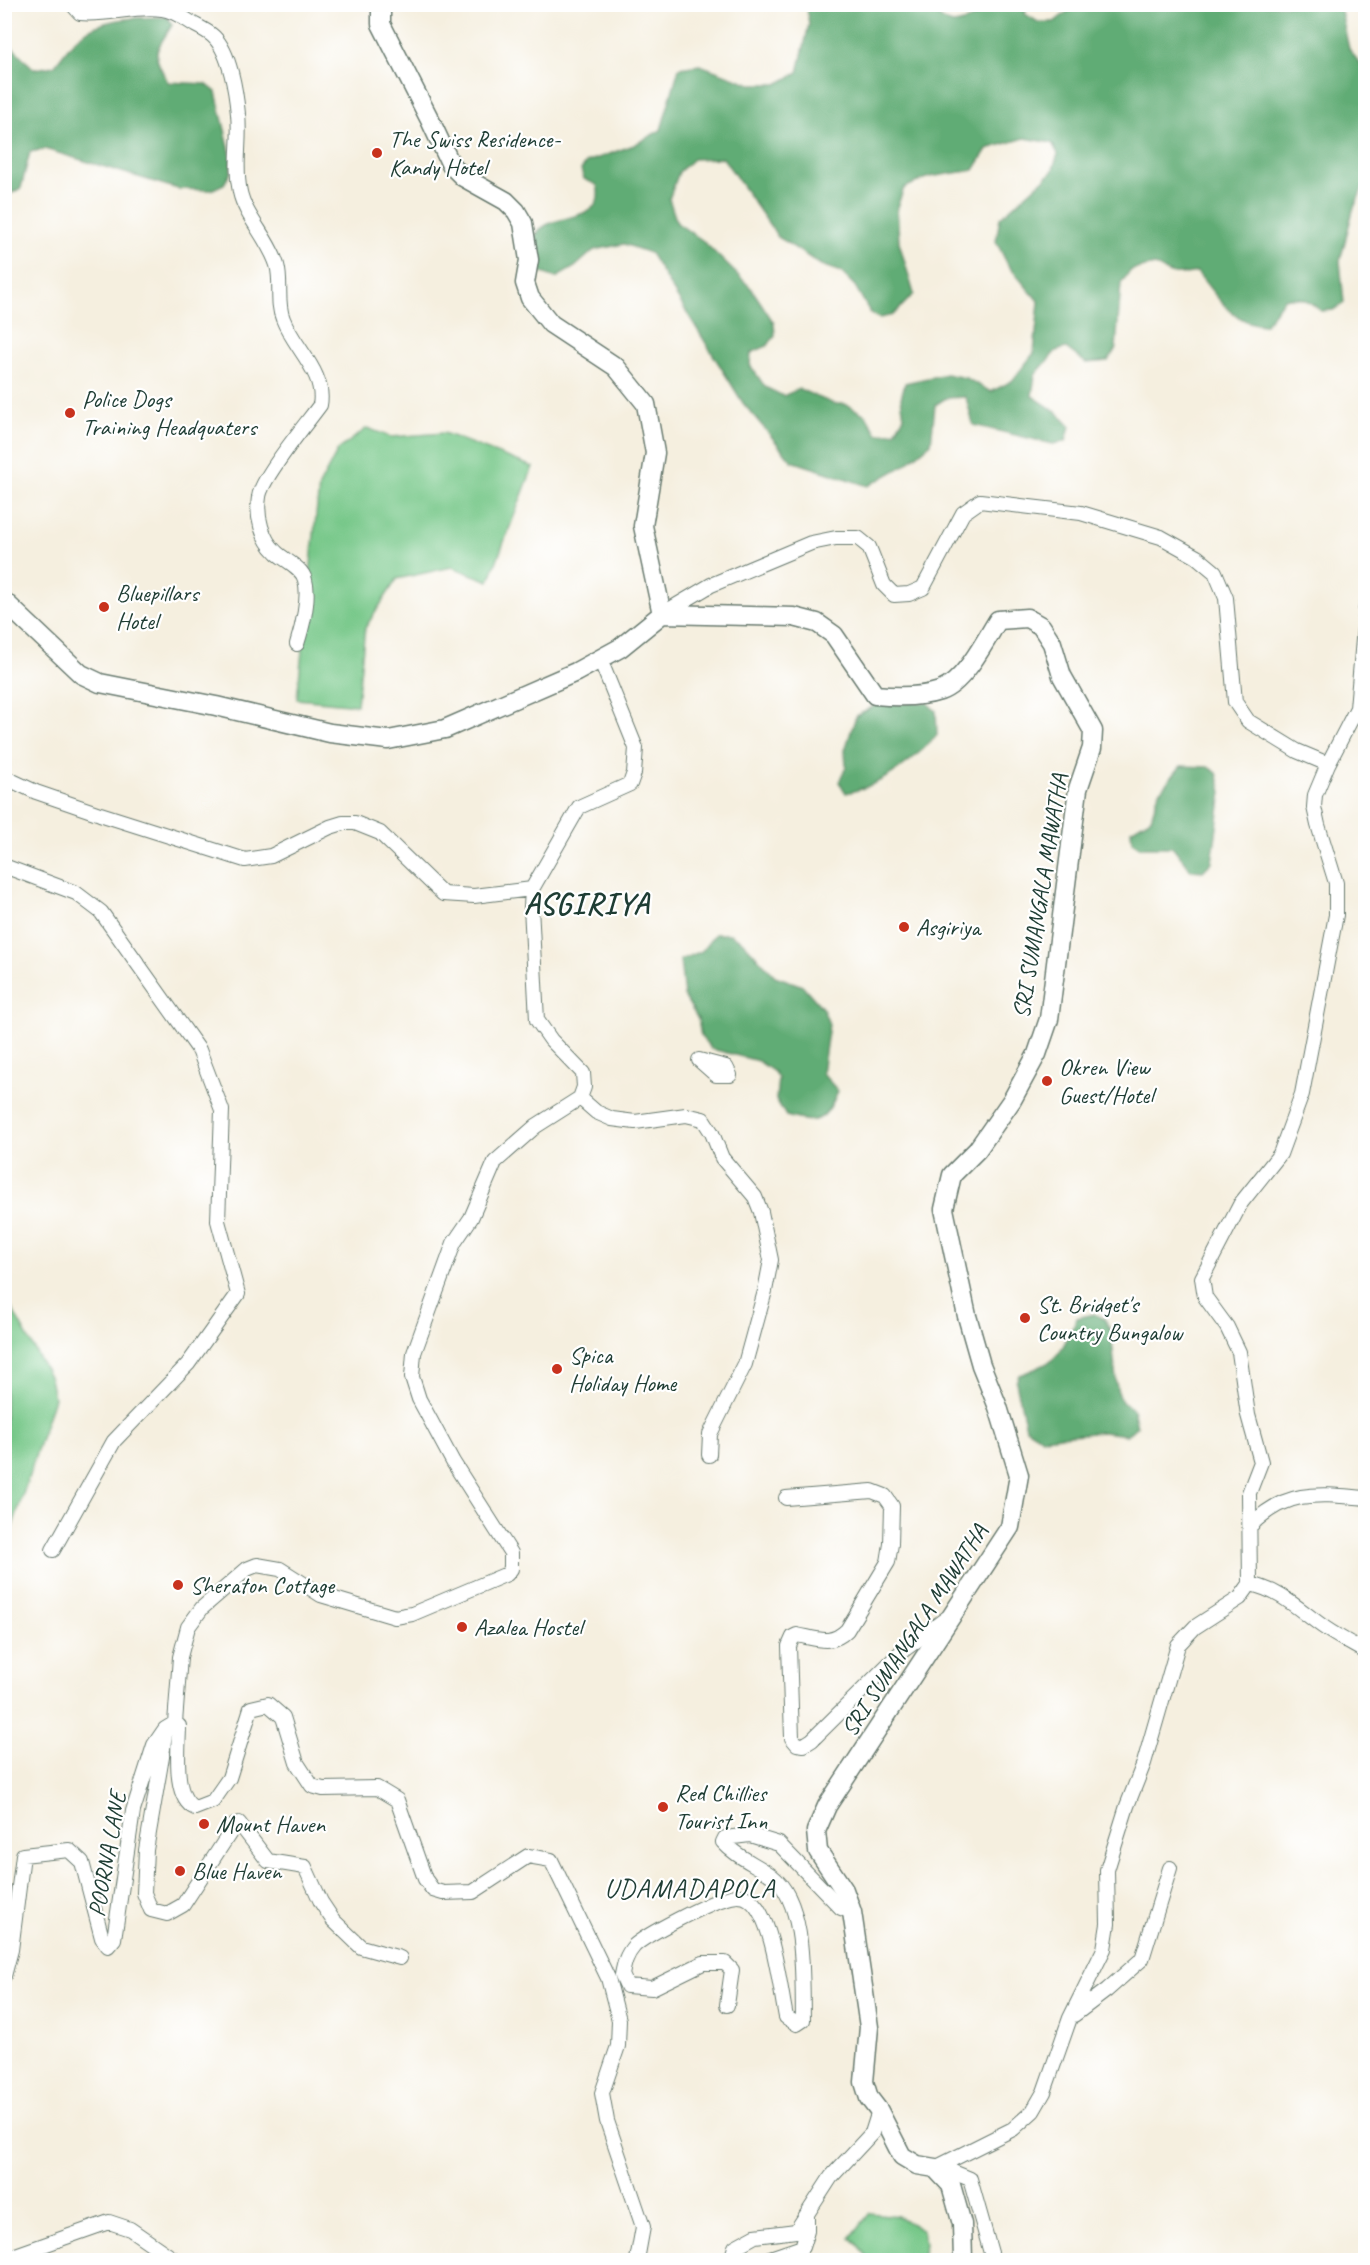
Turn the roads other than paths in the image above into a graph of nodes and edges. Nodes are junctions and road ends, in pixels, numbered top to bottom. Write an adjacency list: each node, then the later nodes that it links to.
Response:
1 (381, 4): 5 (street)
2 (76, 6): 6 (street)
3 (4, 601): 7 (street)
4 (1365, 605): 8 (street)
5 (662, 614): 7 (street); 8 (street); 19 (street, SRI SUMANGALA MAWATHA)
6 (297, 644)
7 (600, 658): 11 (street)
8 (1328, 764): 16 (street)
9 (4, 777): 11 (street)
10 (4, 866): 17 (street)
11 (532, 889): 12 (street)
12 (580, 1098): 13 (street); 21 (street)
13 (709, 1455)
14 (786, 1498): 19 (street)
15 (1365, 1498): 16 (street)
16 (1251, 1525): 18 (street)
17 (53, 1550)
18 (1250, 1584): 20 (street); 27 (street)
19 (954, 1613): 23 (street, SRI SUMANGALA MAWATHA)
20 (1365, 1652)
21 (170, 1726): 24 (street); 25 (street, POORNA LANE); 35 (street)
22 (1170, 1868): 27 (street)
23 (852, 1912): 26 (street); 28 (street, SRI SUMANGALA MAWATHA)
24 (400, 1958)
25 (4, 1976)
26 (727, 2005)
27 (1070, 2018): 29 (street)
28 (879, 2111): 29 (street, SRI SUMANGALA MAWATHA); 30 (street)
29 (935, 2168): 38 (street); 39 (street)
30 (807, 2216): 36 (street); 37 (street)
31 (27, 2250): 32 (street); 33 (street); 34 (street)
32 (4, 2259)
33 (39, 2260)
34 (175, 2260)
35 (637, 2260)
36 (731, 2260)
37 (764, 2260)
38 (963, 2260)
39 (993, 2260)

